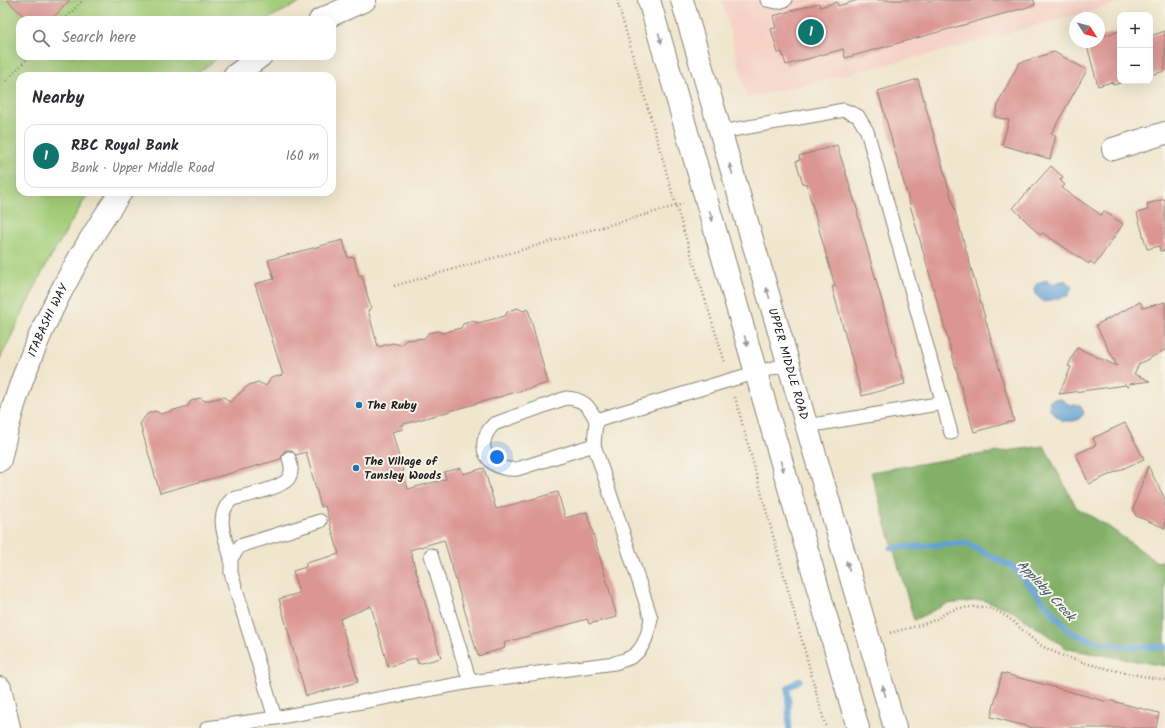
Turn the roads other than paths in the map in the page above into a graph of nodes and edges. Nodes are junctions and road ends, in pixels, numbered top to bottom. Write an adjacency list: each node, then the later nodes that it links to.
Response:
1 (365, 0): 6 (main road)
2 (649, 0): 14 (main road, one-way to 14)
3 (682, 0): 9 (main road, UPPER MIDDLE ROAD)
4 (767, 0): 5 (lane)
5 (785, 0)
6 (329, 16)
7 (256, 60): 8 (main road)
8 (239, 72)
9 (721, 132): 13 (main road, UPPER MIDDLE ROAD, one-way to 9); 15 (lane)
10 (1165, 133): 11 (main road)
11 (1113, 149)
12 (118, 196): 21 (main road, ITABASHI WAY)
13 (788, 364): 14 (lane); 17 (main road, UPPER MIDDLE ROAD)
14 (755, 374): 16 (lane); 30 (main road, one-way to 30)
15 (943, 403): 17 (lane); 18 (lane)
16 (596, 420): 19 (lane); 19 (lane)
17 (807, 426): 31 (main road, UPPER MIDDLE ROAD, one-way to 17)
18 (951, 433)
19 (594, 444): 25 (lane)
20 (289, 458): 24 (lane)
21 (0, 460)
22 (320, 521): 24 (lane)
23 (431, 555): 25 (lane)
24 (231, 558): 27 (lane)
25 (470, 682): 27 (lane)
26 (0, 688): 28 (main road)
27 (275, 718): 29 (lane)
28 (9, 728)
29 (207, 728)
30 (858, 728)
31 (895, 728)

